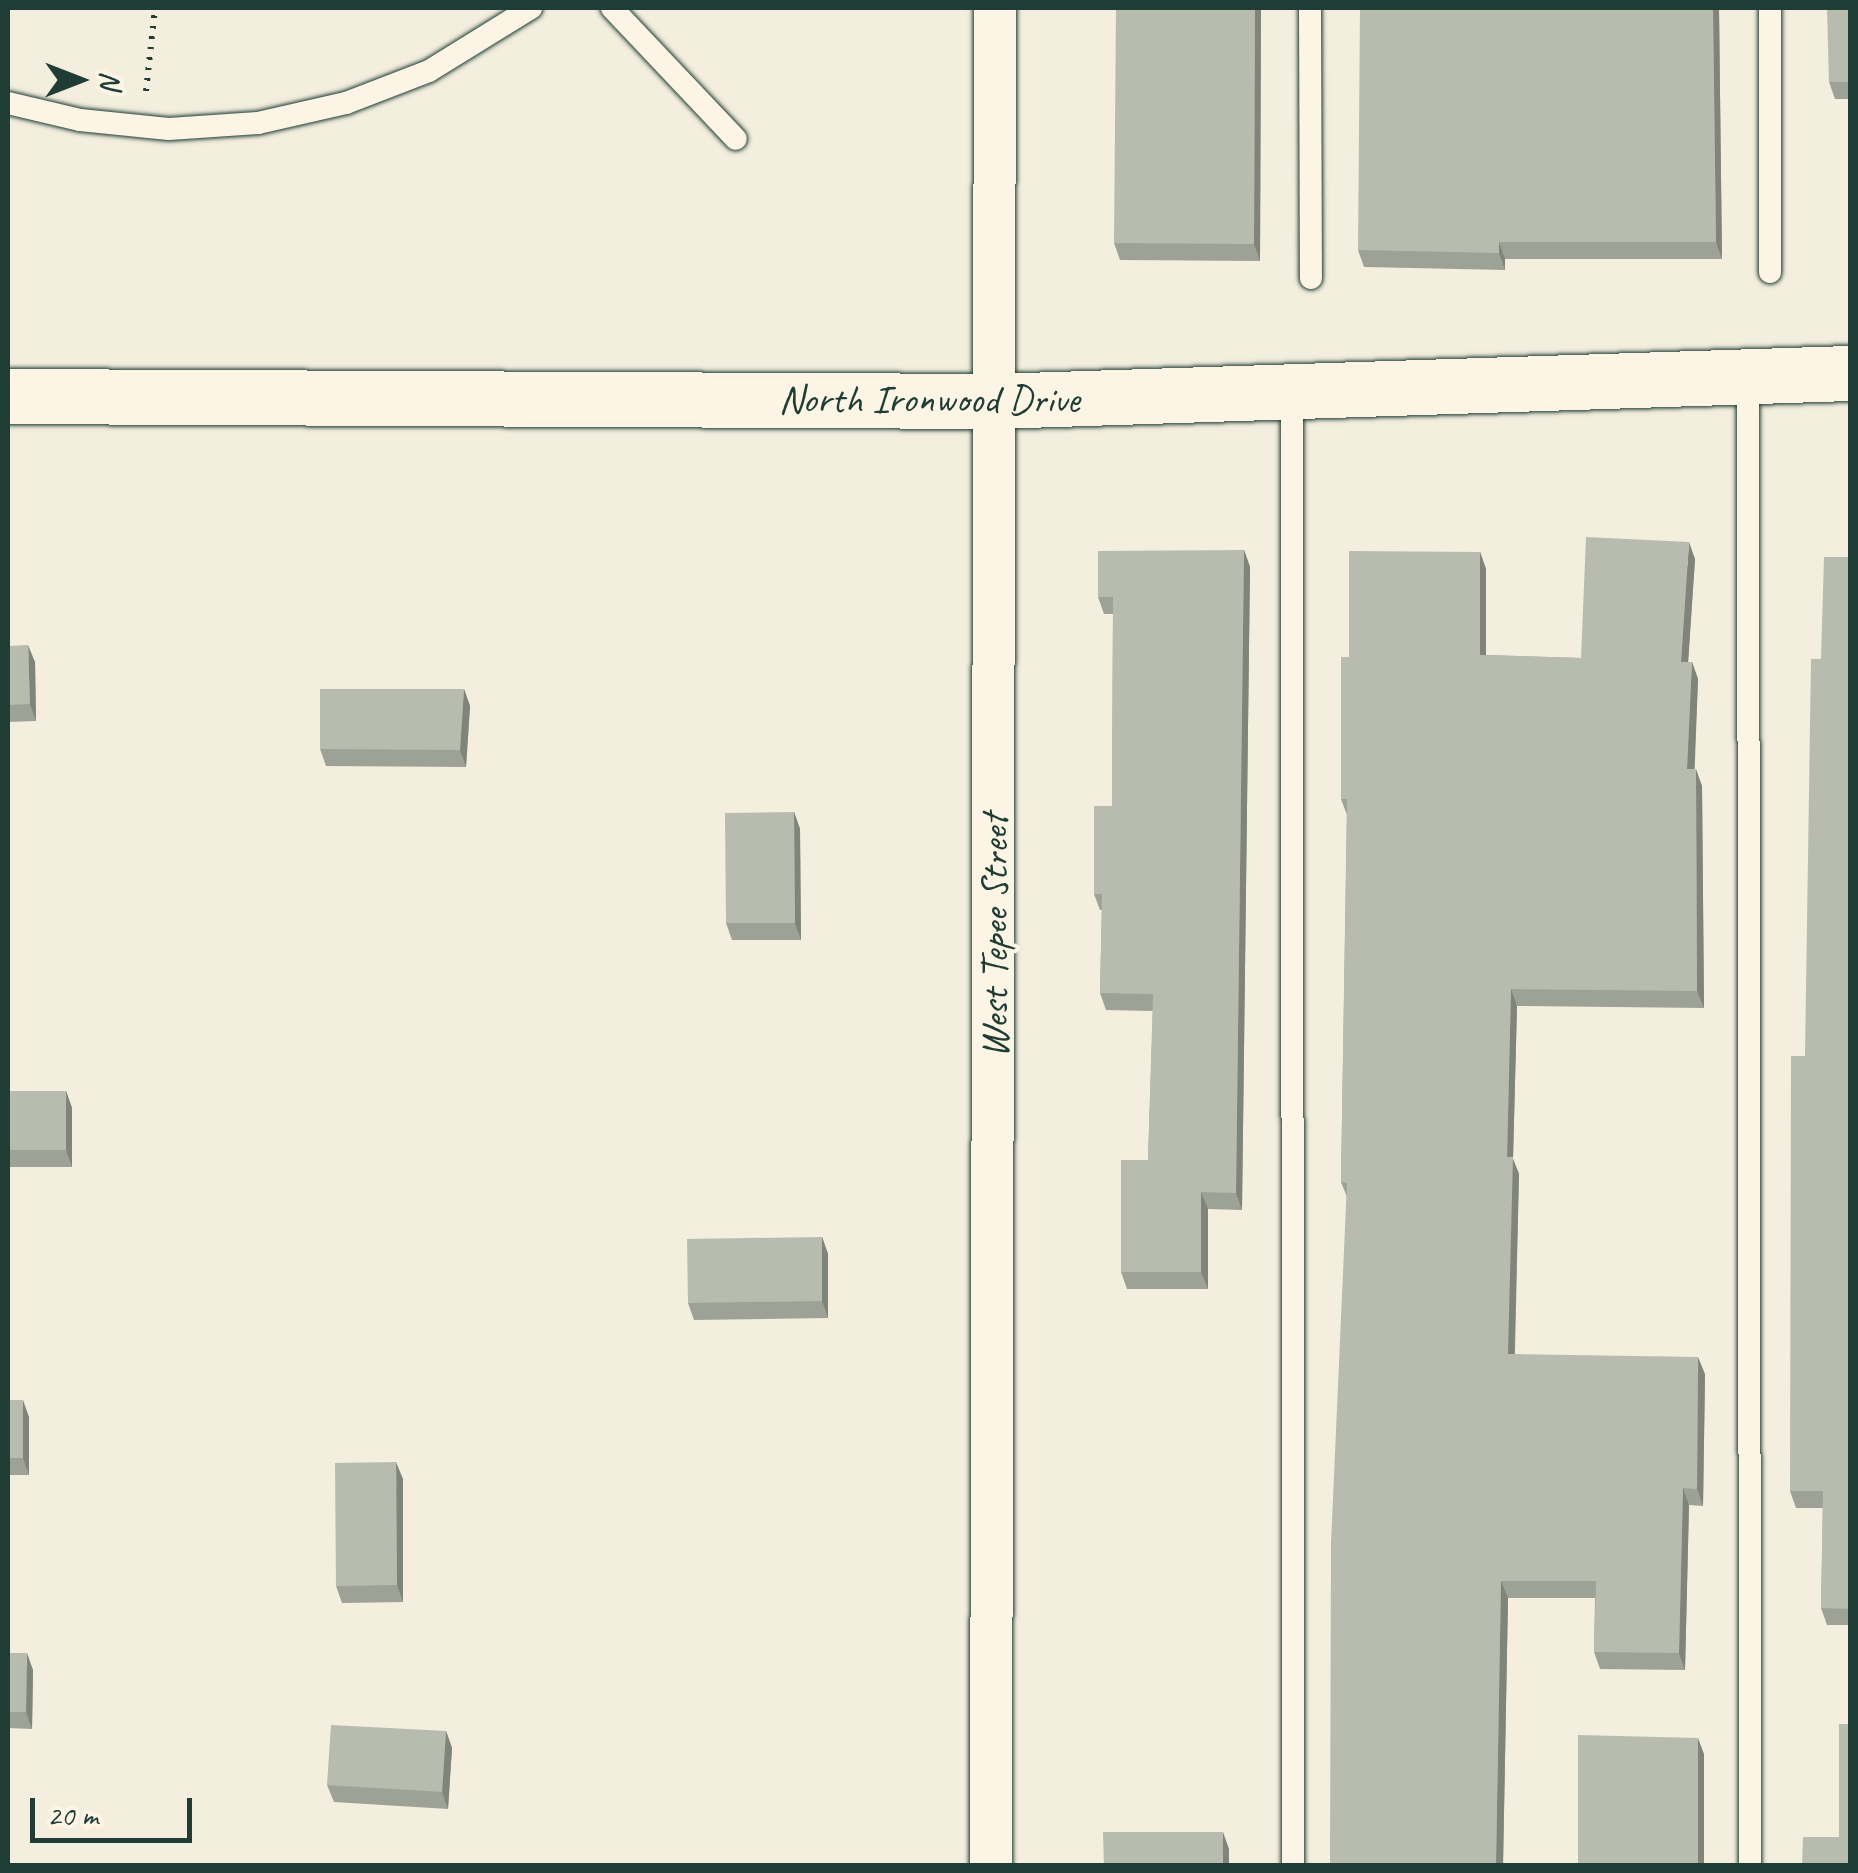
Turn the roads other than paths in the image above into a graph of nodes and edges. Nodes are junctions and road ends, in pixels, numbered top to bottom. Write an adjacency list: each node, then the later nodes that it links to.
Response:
1 (531, 8): 6 (lane)
2 (612, 8): 7 (lane)
3 (995, 8): 14 (street, West Tepee Street)
4 (1310, 8): 9 (lane)
5 (1770, 8): 8 (lane)
6 (8, 103)
7 (736, 139)
8 (1770, 272)
9 (1310, 278)
10 (1850, 373): 11 (street, North Ironwood Drive)
11 (1748, 376): 12 (street, North Ironwood Drive); 17 (lane)
12 (1292, 395): 14 (street, North Ironwood Drive); 16 (lane)
13 (8, 396): 14 (street, North Ironwood Drive)
14 (995, 401): 15 (street, West Tepee Street)
15 (991, 1866)
16 (1293, 1866)
17 (1750, 1866)

